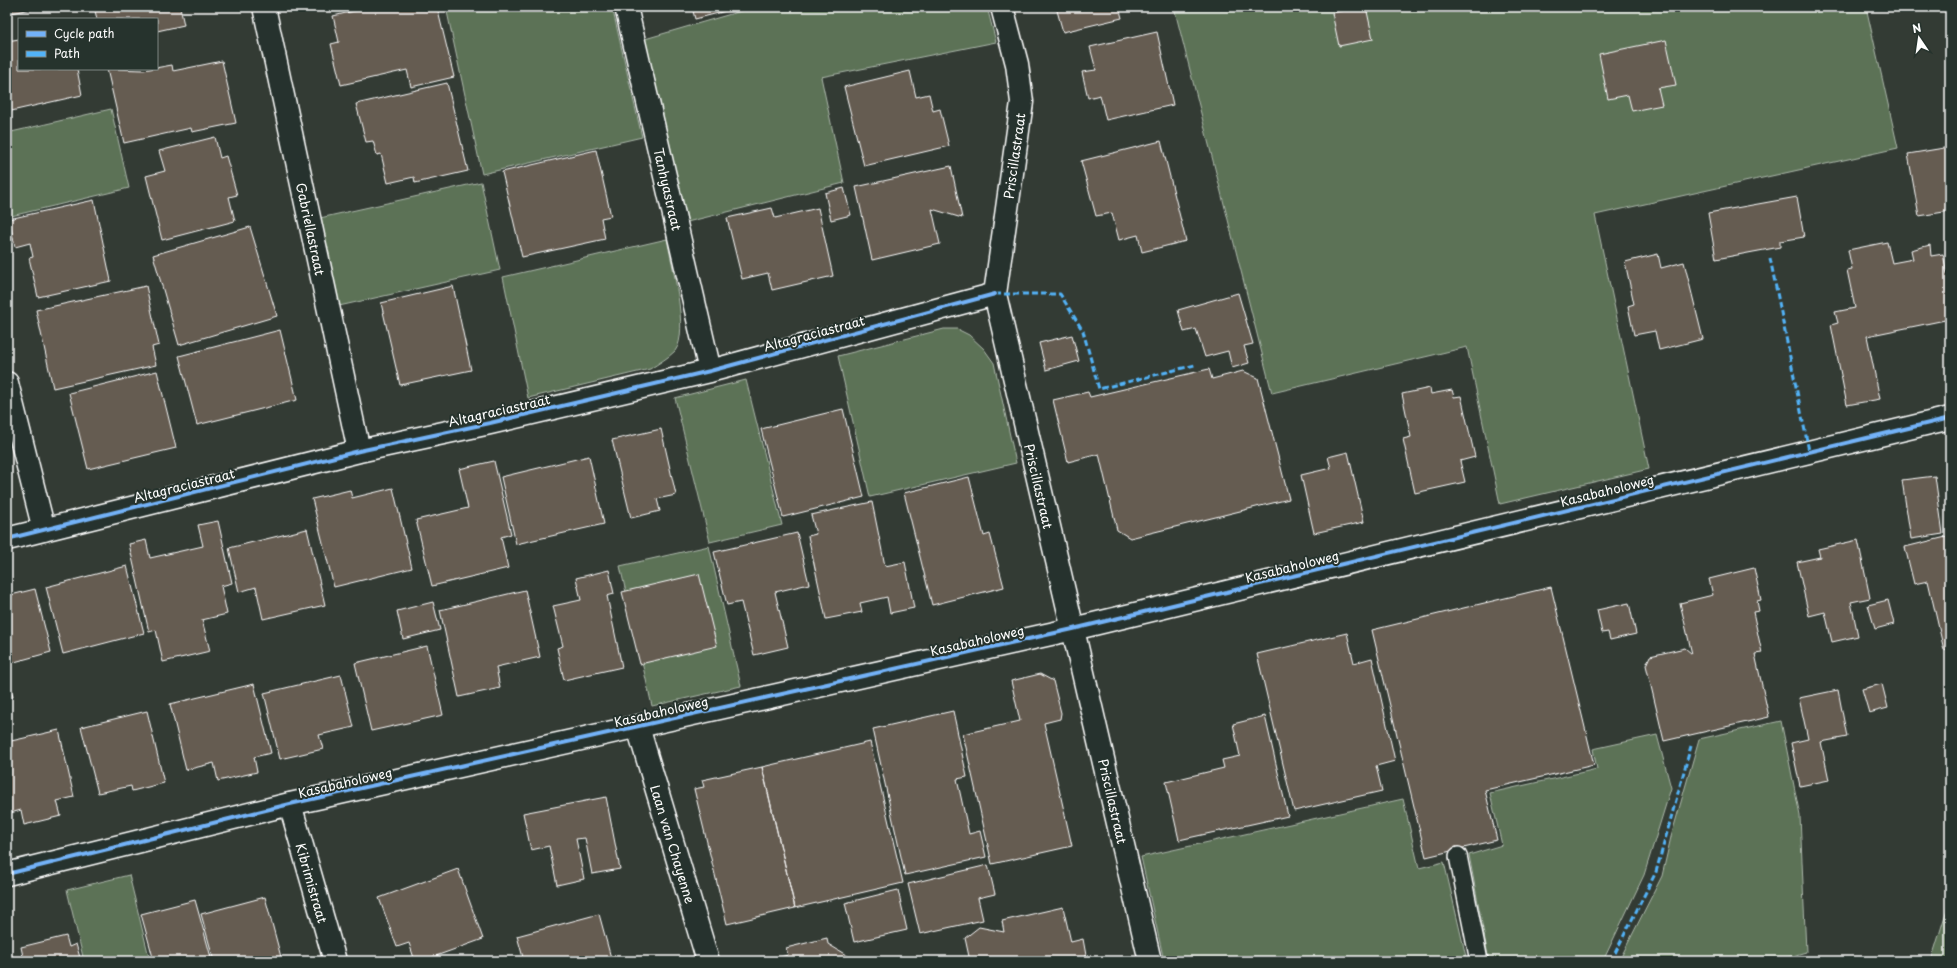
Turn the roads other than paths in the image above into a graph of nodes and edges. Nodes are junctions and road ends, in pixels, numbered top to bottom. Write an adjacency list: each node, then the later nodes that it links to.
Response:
1 (264, 7): 8 (street, Gabriellastraat)
2 (626, 7): 5 (street, Tanhyastraat)
3 (1002, 7): 4 (street, Priscillastraat)
4 (994, 294): 5 (street, Altagraciastraat); 11 (street, Priscillastraat)
5 (710, 371): 8 (street, Altagraciastraat)
6 (7, 383): 9 (street)
7 (1950, 418): 11 (street, Kasabaholoweg)
8 (359, 451): 9 (street, Altagraciastraat)
9 (44, 530): 10 (street, Altagraciastraat)
10 (7, 539)
11 (1073, 629): 12 (street, Kasabaholoweg); 18 (street, Priscillastraat)
12 (638, 727): 13 (street, Kasabaholoweg); 17 (street, Laan van Chayenne)
13 (290, 804): 15 (street, Kasabaholoweg); 16 (street, Kibrimistraat)
14 (1458, 856): 19 (lane)
15 (7, 874)
16 (335, 961)
17 (708, 961)
18 (1150, 961)
19 (1479, 961)

